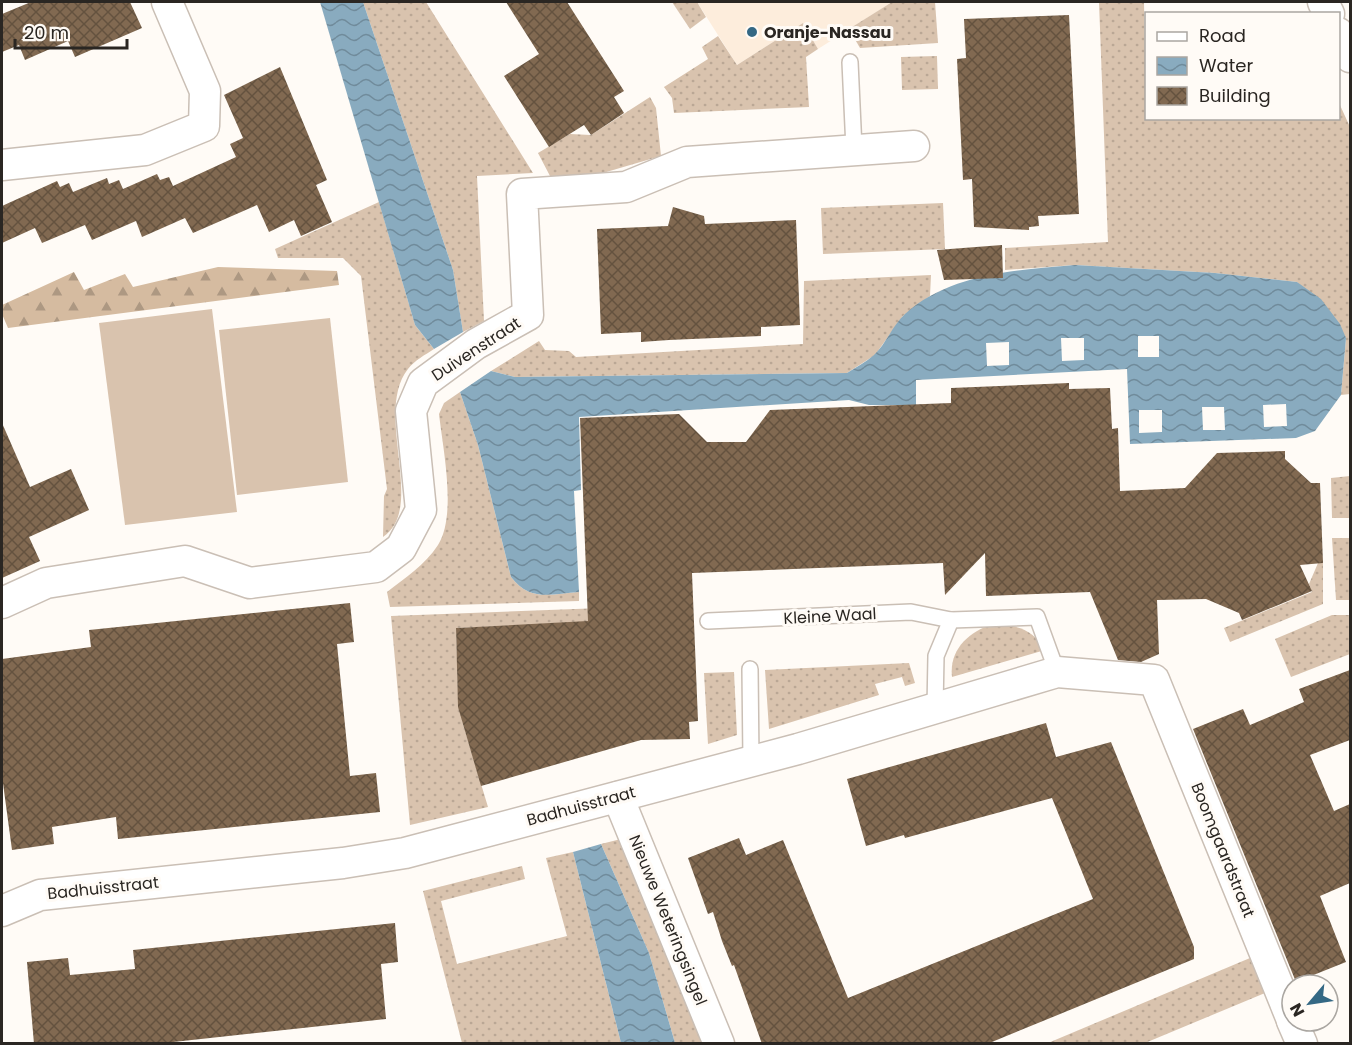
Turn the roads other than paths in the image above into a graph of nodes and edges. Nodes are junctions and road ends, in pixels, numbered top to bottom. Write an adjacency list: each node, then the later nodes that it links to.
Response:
1 (167, 2): 7 (street)
2 (1340, 37): 3 (street)
3 (1350, 57)
4 (850, 62): 6 (lane)
5 (914, 146): 6 (street, Duivenstraat)
6 (854, 149): 8 (street, Duivenstraat)
7 (2, 165)
8 (2, 603)
9 (951, 620): 10 (lane, Kleine Waal); 12 (lane, Kleine Waal); 14 (lane)
10 (708, 621)
11 (750, 669): 15 (lane)
12 (1057, 672): 13 (street, Badhuisstraat); 14 (street, Badhuisstraat)
13 (1154, 680): 18 (street, Boomgaardstraat)
14 (935, 708): 15 (street, Badhuisstraat)
15 (751, 761): 16 (street, Badhuisstraat)
16 (618, 797): 17 (street, Badhuisstraat); 19 (street, Nieuwe Weteringsingel)
17 (2, 911)
18 (1280, 991)
19 (719, 1044)

